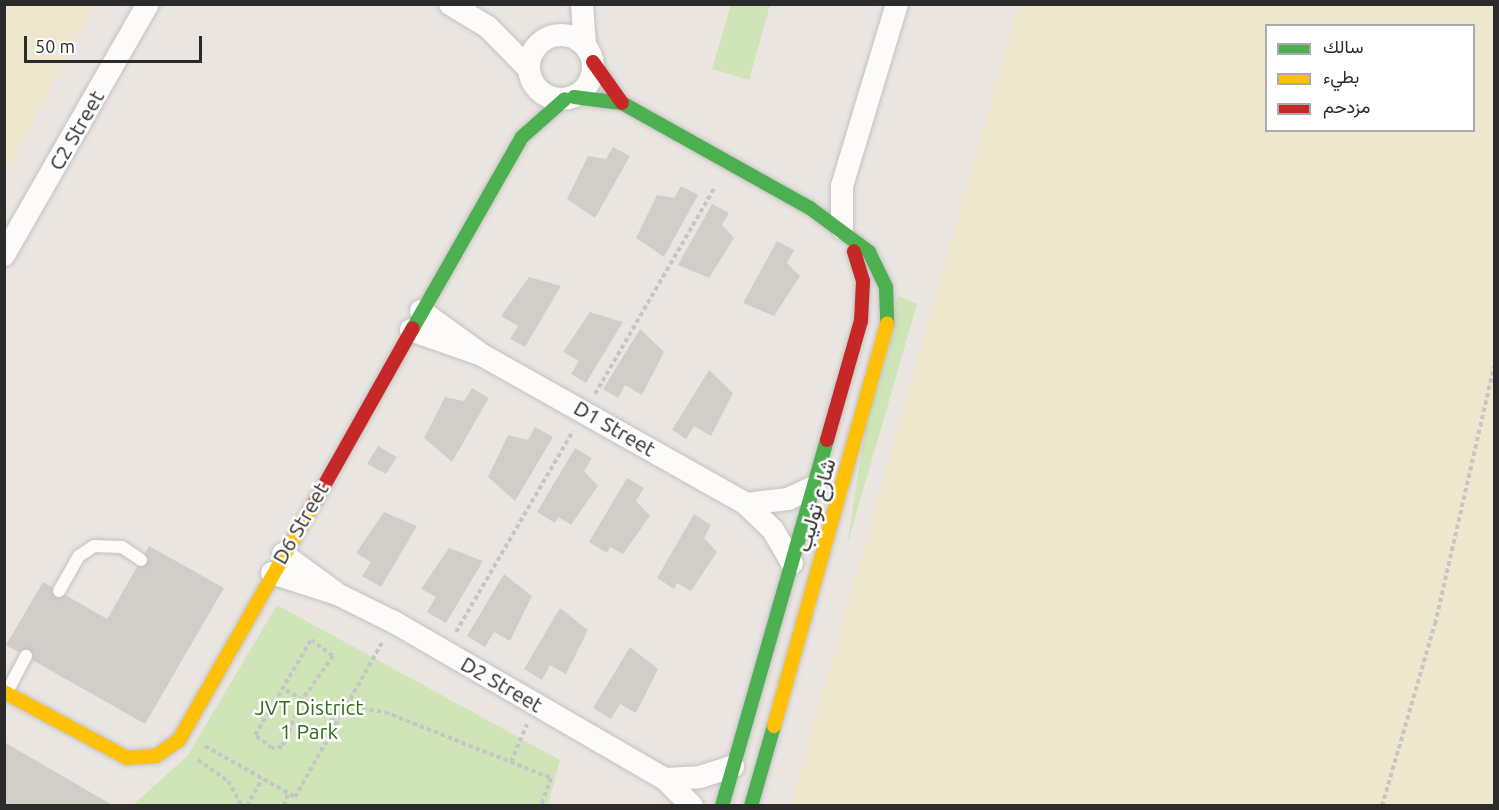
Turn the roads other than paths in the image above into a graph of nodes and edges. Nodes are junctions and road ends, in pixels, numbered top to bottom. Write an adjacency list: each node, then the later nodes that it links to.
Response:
1 (148, 4): 16 (street, C2 Street)
2 (450, 4): 6 (street)
3 (574, 4): 7 (street)
4 (582, 4): 8 (street)
5 (897, 4): 13 (street)
6 (488, 27): 7 (street); 9 (street)
7 (551, 36): 8 (street); 9 (street)
8 (589, 54): 10 (street); 11 (street, شارع توليب)
9 (529, 73): 10 (street); 12 (street, D6 Street)
10 (570, 98): 11 (street, شارع توليب); 12 (street, D6 Street)
11 (622, 103): 14 (street, شارع توليب)
12 (522, 137): 17 (street, D6 Street)
13 (842, 186): 14 (street); 15 (street)
14 (810, 208): 15 (street, شارع توليب)
15 (842, 228): 18 (street, شارع توليب); 30 (street, شارع توليب)
16 (4, 255)
17 (416, 321): 19 (street, D1 Street); 21 (street, D6 Street)
18 (814, 487): 19 (street); 22 (street, شارع توليب)
19 (746, 504): 22 (street, D1 Street)
20 (141, 560): 23 (lane)
21 (278, 563): 25 (street, D6 Street); 27 (street, D2 Street)
22 (792, 563): 26 (street, شارع توليب)
23 (59, 591)
24 (26, 656): 25 (lane)
25 (5, 693)
26 (733, 766): 27 (street); 29 (street, شارع توليب)
27 (665, 779): 28 (street, D2 Street)
28 (692, 806)
29 (722, 806)
30 (751, 806)

